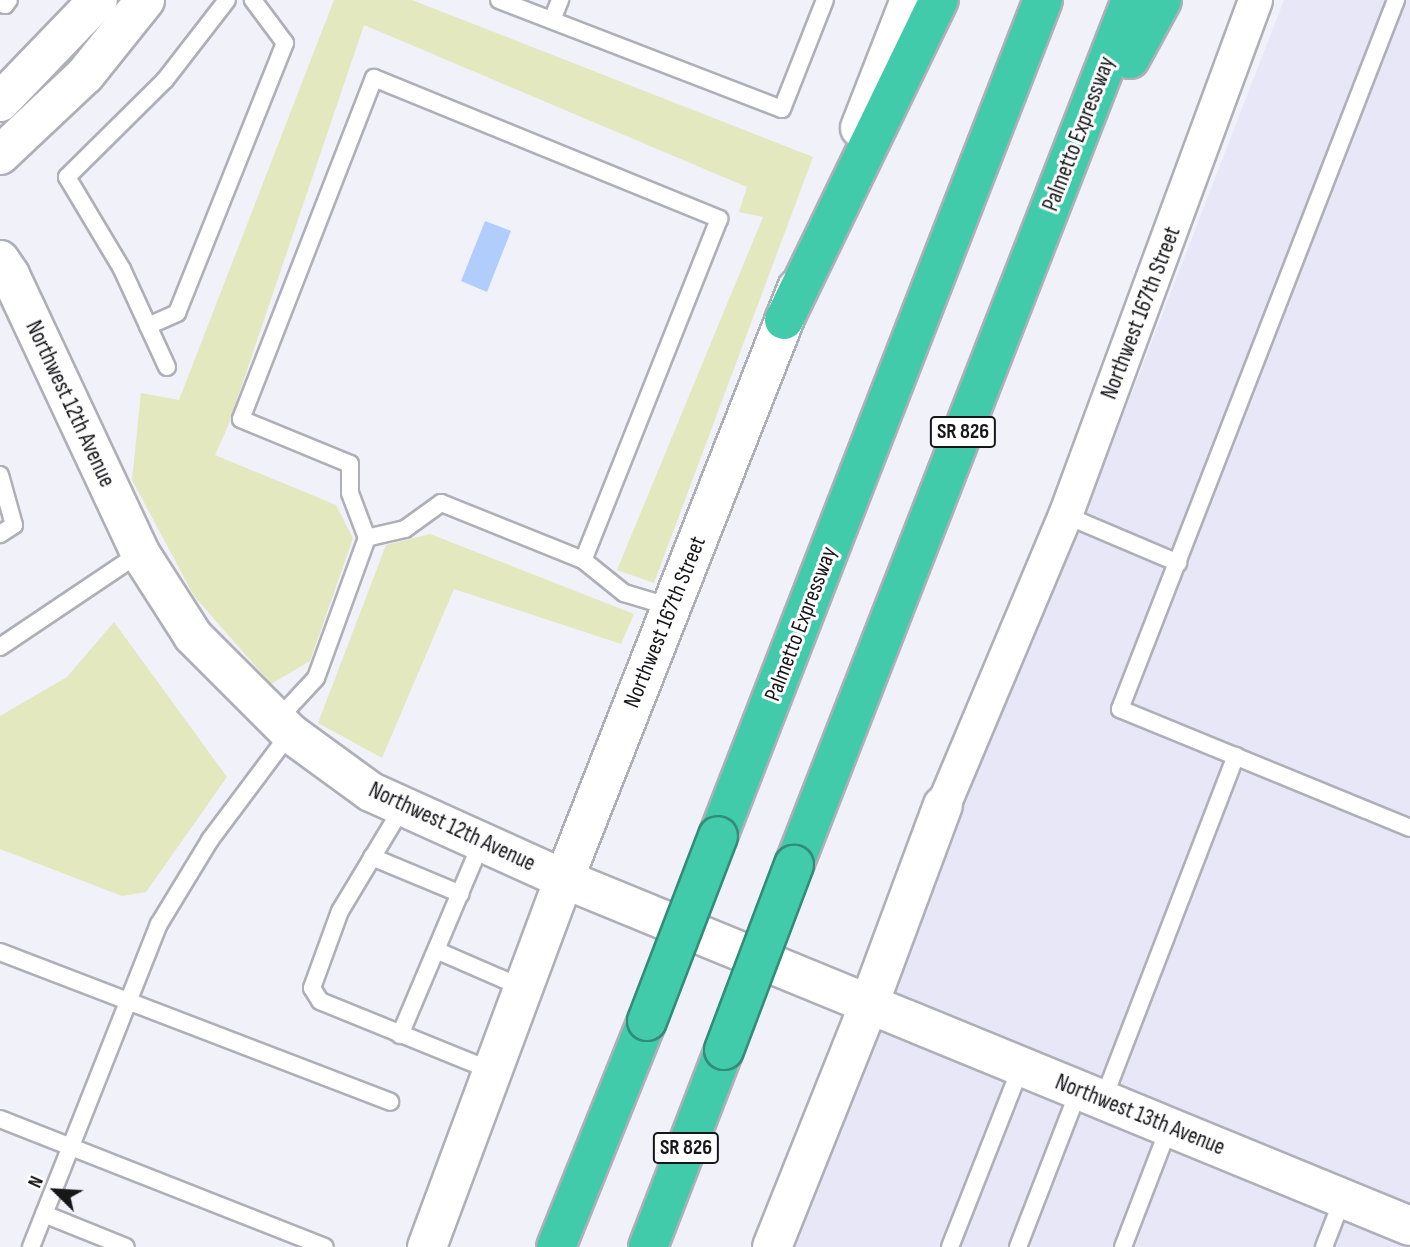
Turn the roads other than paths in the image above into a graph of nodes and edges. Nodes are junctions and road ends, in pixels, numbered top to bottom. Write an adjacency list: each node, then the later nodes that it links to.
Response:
1 (9, 0): 16 (lane)
2 (98, 0): 18 (street)
3 (145, 0): 19 (street)
4 (227, 0): 23 (lane)
5 (253, 0): 23 (lane)
6 (499, 0): 17 (lane)
7 (560, 0): 17 (lane)
8 (825, 0): 17 (lane)
9 (910, 0): 22 (street, Northwest 167th Street)
10 (940, 0): 22 (highway)
11 (1043, 0): 63 (highway, Palmetto Expressway, bridge)
12 (1131, 0): 20 (highway, Palmetto Expressway / SR 826)
13 (1162, 0): 20 (highway)
14 (1255, 0): 26 (street, Northwest 167th Street)
15 (1396, 0): 31 (lane)
16 (0, 2)
17 (552, 20)
18 (0, 102)
19 (0, 155)
20 (1053, 199): 64 (highway, Palmetto Expressway / SR 826, bridge)
21 (0, 260): 29 (street, Northwest 12th Avenue)
22 (784, 320): 32 (street, Northwest 167th Street)
23 (148, 326): 24 (lane)
24 (167, 368)
25 (0, 475): 27 (lane)
26 (1065, 515): 31 (lane); 36 (street, Northwest 167th Street)
27 (0, 534)
28 (367, 538): 30 (lane); 30 (lane); 34 (lane)
29 (140, 553): 33 (lane); 34 (street, Northwest 12th Avenue)
30 (583, 560): 32 (lane)
31 (1178, 563): 35 (lane)
32 (670, 607): 41 (street, Northwest 167th Street)
33 (0, 648)
34 (284, 726): 37 (street, Northwest 12th Avenue); 46 (lane)
35 (1236, 756): 38 (lane); 51 (lane)
36 (943, 805): 47 (street, Northwest 167th Street)
37 (402, 808): 39 (street, Northwest 12th Avenue); 40 (lane)
38 (1410, 828)
39 (481, 843): 41 (street, Northwest 12th Avenue); 42 (lane)
40 (372, 857): 42 (lane); 48 (lane)
41 (564, 879): 45 (street, Northwest 167th Street); 47 (street, Northwest 12th Avenue)
42 (461, 894): 43 (lane)
43 (438, 951): 45 (lane); 48 (lane)
44 (0, 952): 46 (lane)
45 (523, 988): 50 (street, Northwest 167th Street)
46 (128, 1002): 52 (lane); 55 (lane)
47 (869, 1004): 49 (street, Northwest 13th Avenue); 65 (street, Northwest 167th Street)
48 (400, 1035): 50 (lane)
49 (1021, 1067): 51 (street, Northwest 13th Avenue); 66 (lane)
50 (492, 1072): 62 (street, Northwest 167th Street)
51 (1091, 1095): 54 (street, Northwest 13th Avenue); 67 (lane)
52 (390, 1102)
53 (0, 1119): 55 (lane)
54 (1169, 1127): 56 (street, Northwest 13th Avenue); 68 (lane)
55 (71, 1147): 57 (lane); 61 (lane)
56 (1343, 1198): 58 (street, Northwest 13th Avenue); 69 (lane)
57 (44, 1214): 59 (lane); 60 (lane)
58 (1410, 1226)
59 (31, 1247)
60 (125, 1247)
61 (325, 1247)
62 (426, 1247)
63 (556, 1247)
64 (648, 1247)
65 (772, 1247)
66 (950, 1247)
67 (1018, 1247)
68 (1123, 1247)
69 (1324, 1247)

